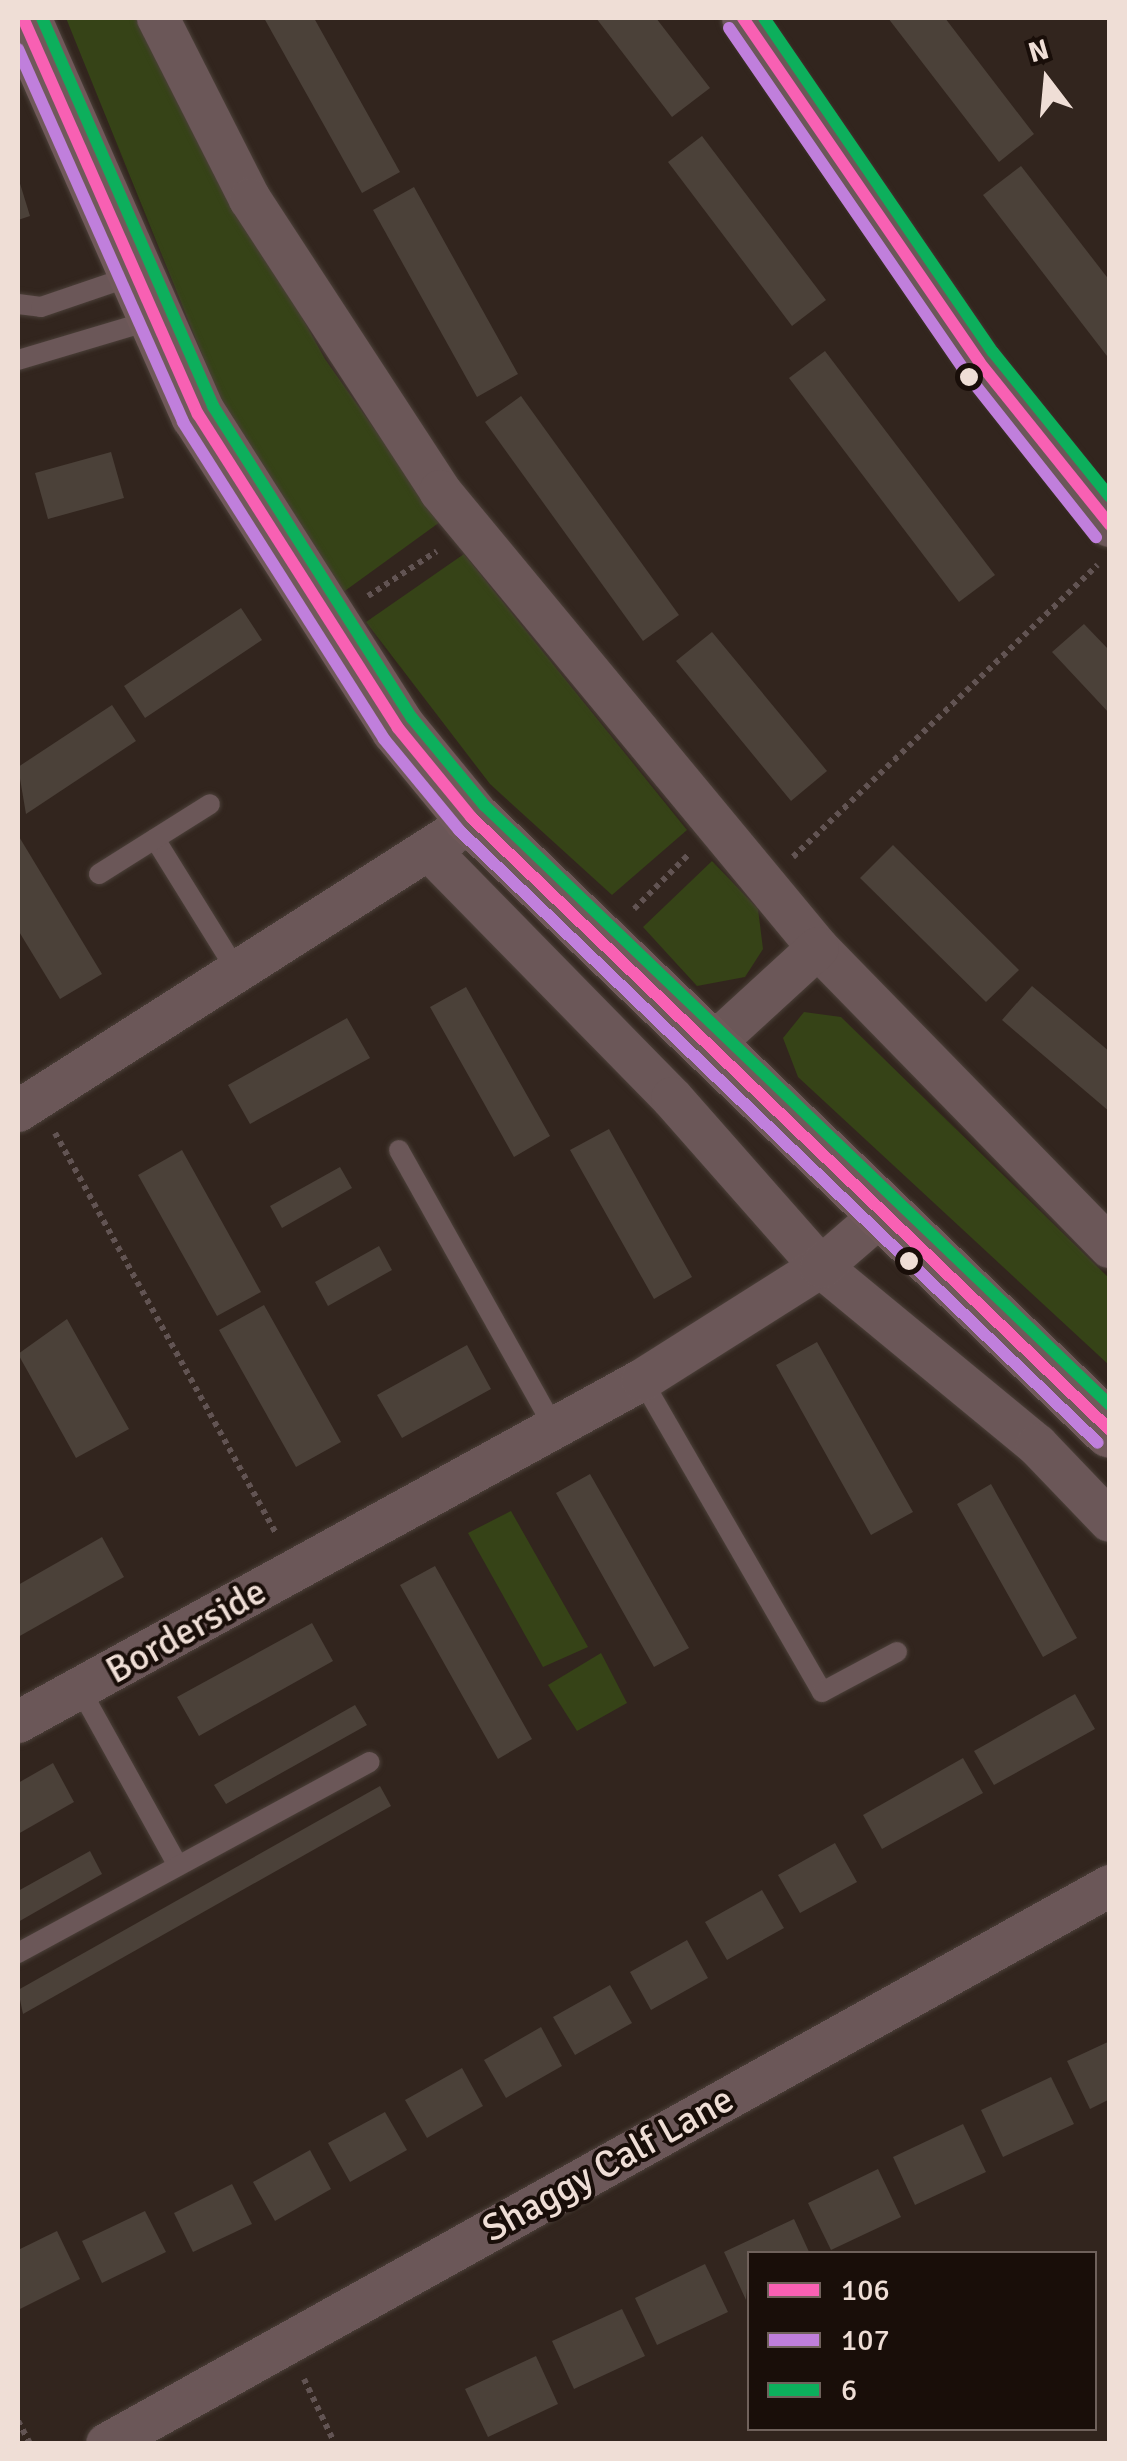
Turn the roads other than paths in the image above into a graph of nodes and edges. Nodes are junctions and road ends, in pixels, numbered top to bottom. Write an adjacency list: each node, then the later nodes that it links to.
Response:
1 (22, 18): 4 (street)
2 (158, 18): 12 (street)
3 (743, 18): 7 (street)
4 (142, 298): 5 (lane); 6 (lane); 9 (street)
5 (18, 304)
6 (18, 360)
7 (1110, 526)
8 (210, 804): 10 (lane)
9 (452, 835): 13 (street); 14 (street); 19 (street)
10 (155, 839): 11 (lane); 13 (lane)
11 (99, 874)
12 (818, 948): 14 (street); 18 (street)
13 (240, 975): 15 (street)
14 (712, 1046): 17 (street)
15 (27, 1106)
16 (399, 1150): 21 (lane)
17 (881, 1214): 19 (street, Borderside); 22 (street)
18 (1110, 1247)
19 (820, 1267): 20 (street, Borderside); 23 (street)
20 (642, 1380): 21 (street, Borderside); 24 (lane)
21 (554, 1427): 25 (street, Borderside)
22 (1110, 1430)
23 (1110, 1522)
24 (897, 1652)
25 (80, 1689): 26 (street, Borderside); 28 (lane)
26 (18, 1722)
27 (370, 1762): 28 (lane)
28 (178, 1866): 30 (lane)
29 (1110, 1886): 31 (street, Shaggy Calf Lane)
30 (18, 1953)
31 (107, 2444)

